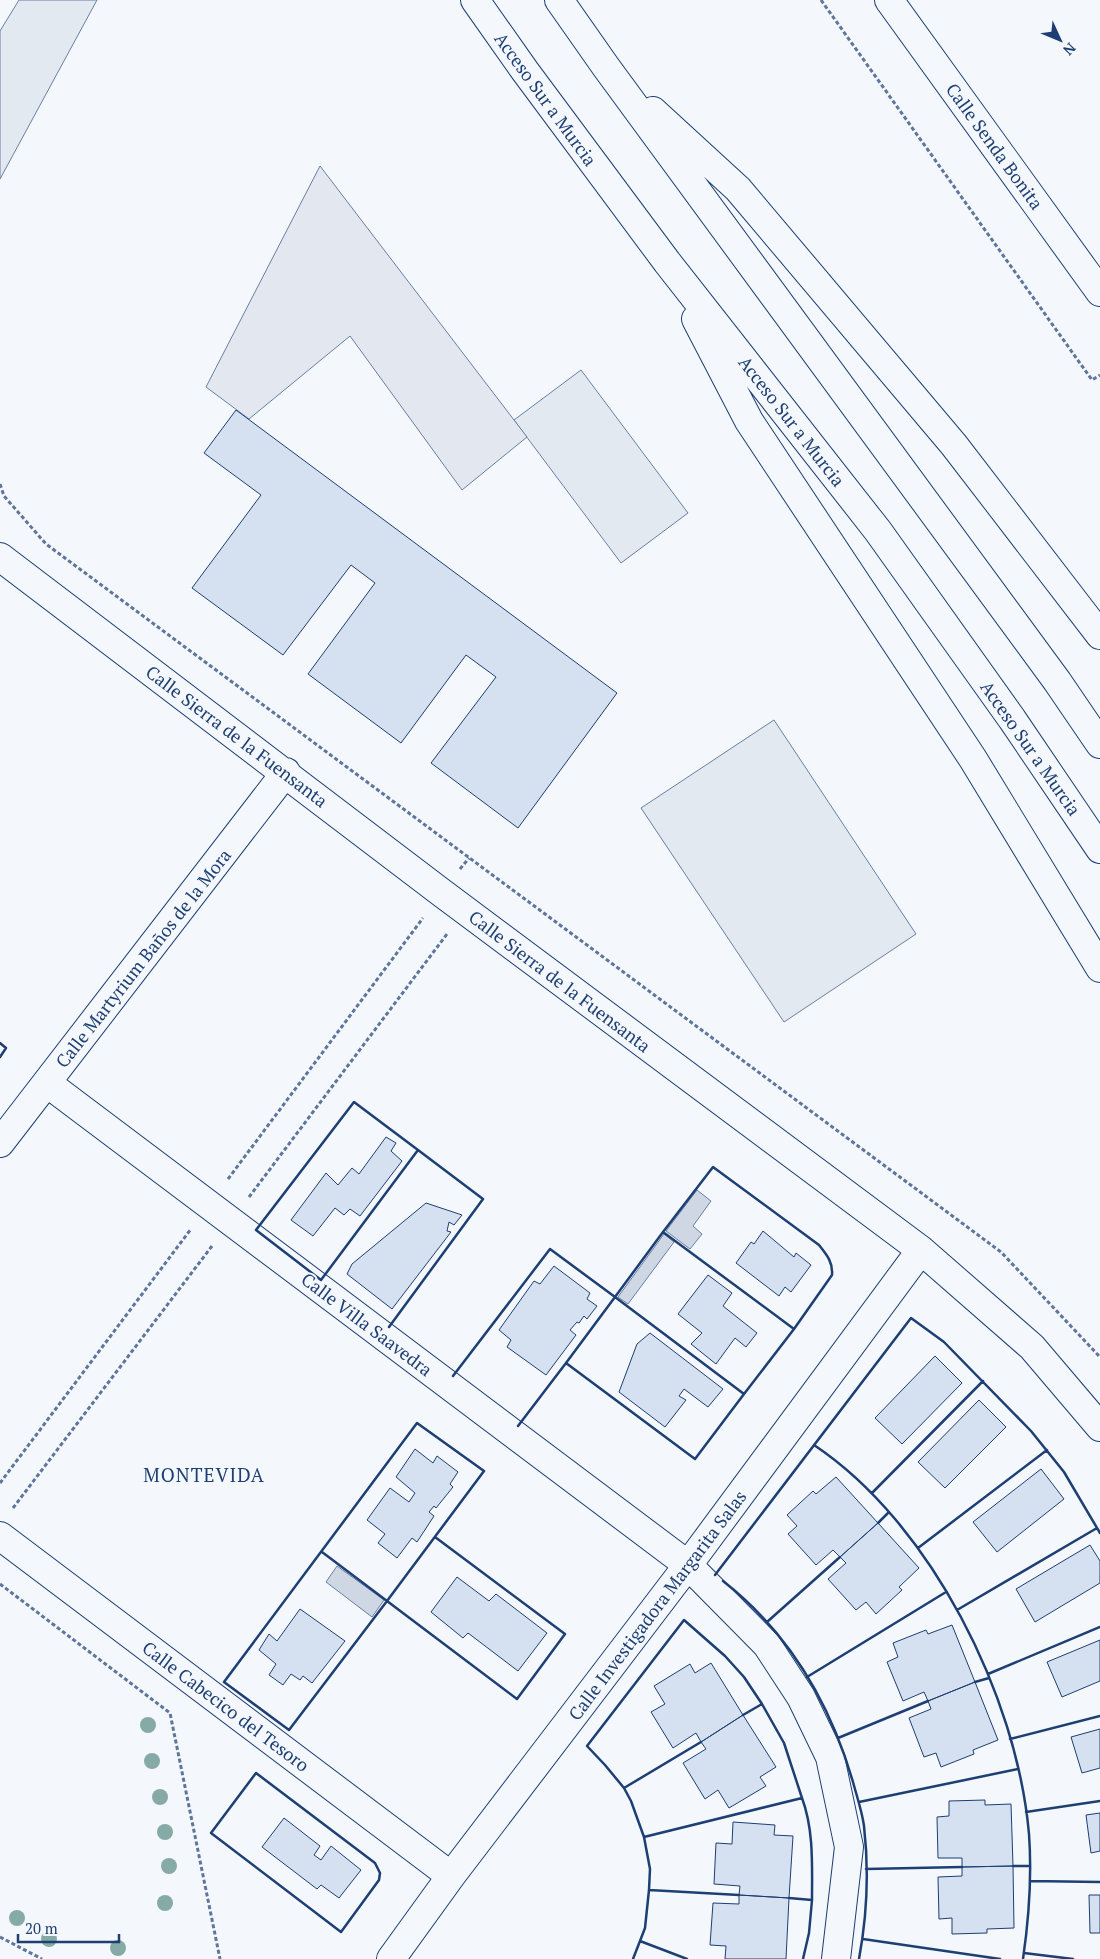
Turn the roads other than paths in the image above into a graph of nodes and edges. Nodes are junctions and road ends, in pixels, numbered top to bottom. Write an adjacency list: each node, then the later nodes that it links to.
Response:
1 (475, 0): 5 (main road, Acceso Sur a Murcia)
2 (559, 0): 4 (main road)
3 (889, 0): 6 (main road, Calle Senda Bonita)
4 (606, 68): 8 (main road); 9 (main road)
5 (667, 262): 11 (main road, Acceso Sur a Murcia); 12 (main road)
6 (1100, 292)
7 (0, 557): 10 (main road, Calle Sierra de la Fuensanta)
8 (1100, 635)
9 (1100, 744)
10 (286, 772): 13 (main road, Calle Martyrium Baños de la Mora); 15 (main road, Calle Sierra de la Fuensanta)
11 (1100, 849)
12 (1100, 968)
13 (47, 1083): 14 (main road, Calle Martyrium Baños de la Mora); 18 (main road, Calle Villa Saavedra)
14 (0, 1143)
15 (921, 1250): 16 (main road, Calle Sierra de la Fuensanta); 18 (main road, Calle Investigadora Margarita Salas)
16 (1100, 1427)
17 (0, 1536): 19 (main road, Calle Cabecico del Tesoro)
18 (688, 1565): 19 (main road, Calle Investigadora Margarita Salas); 21 (main road, Calle Villa Saavedra)
19 (451, 1876): 20 (main road, Calle Investigadora Margarita Salas)
20 (391, 1959)
21 (836, 1959)

